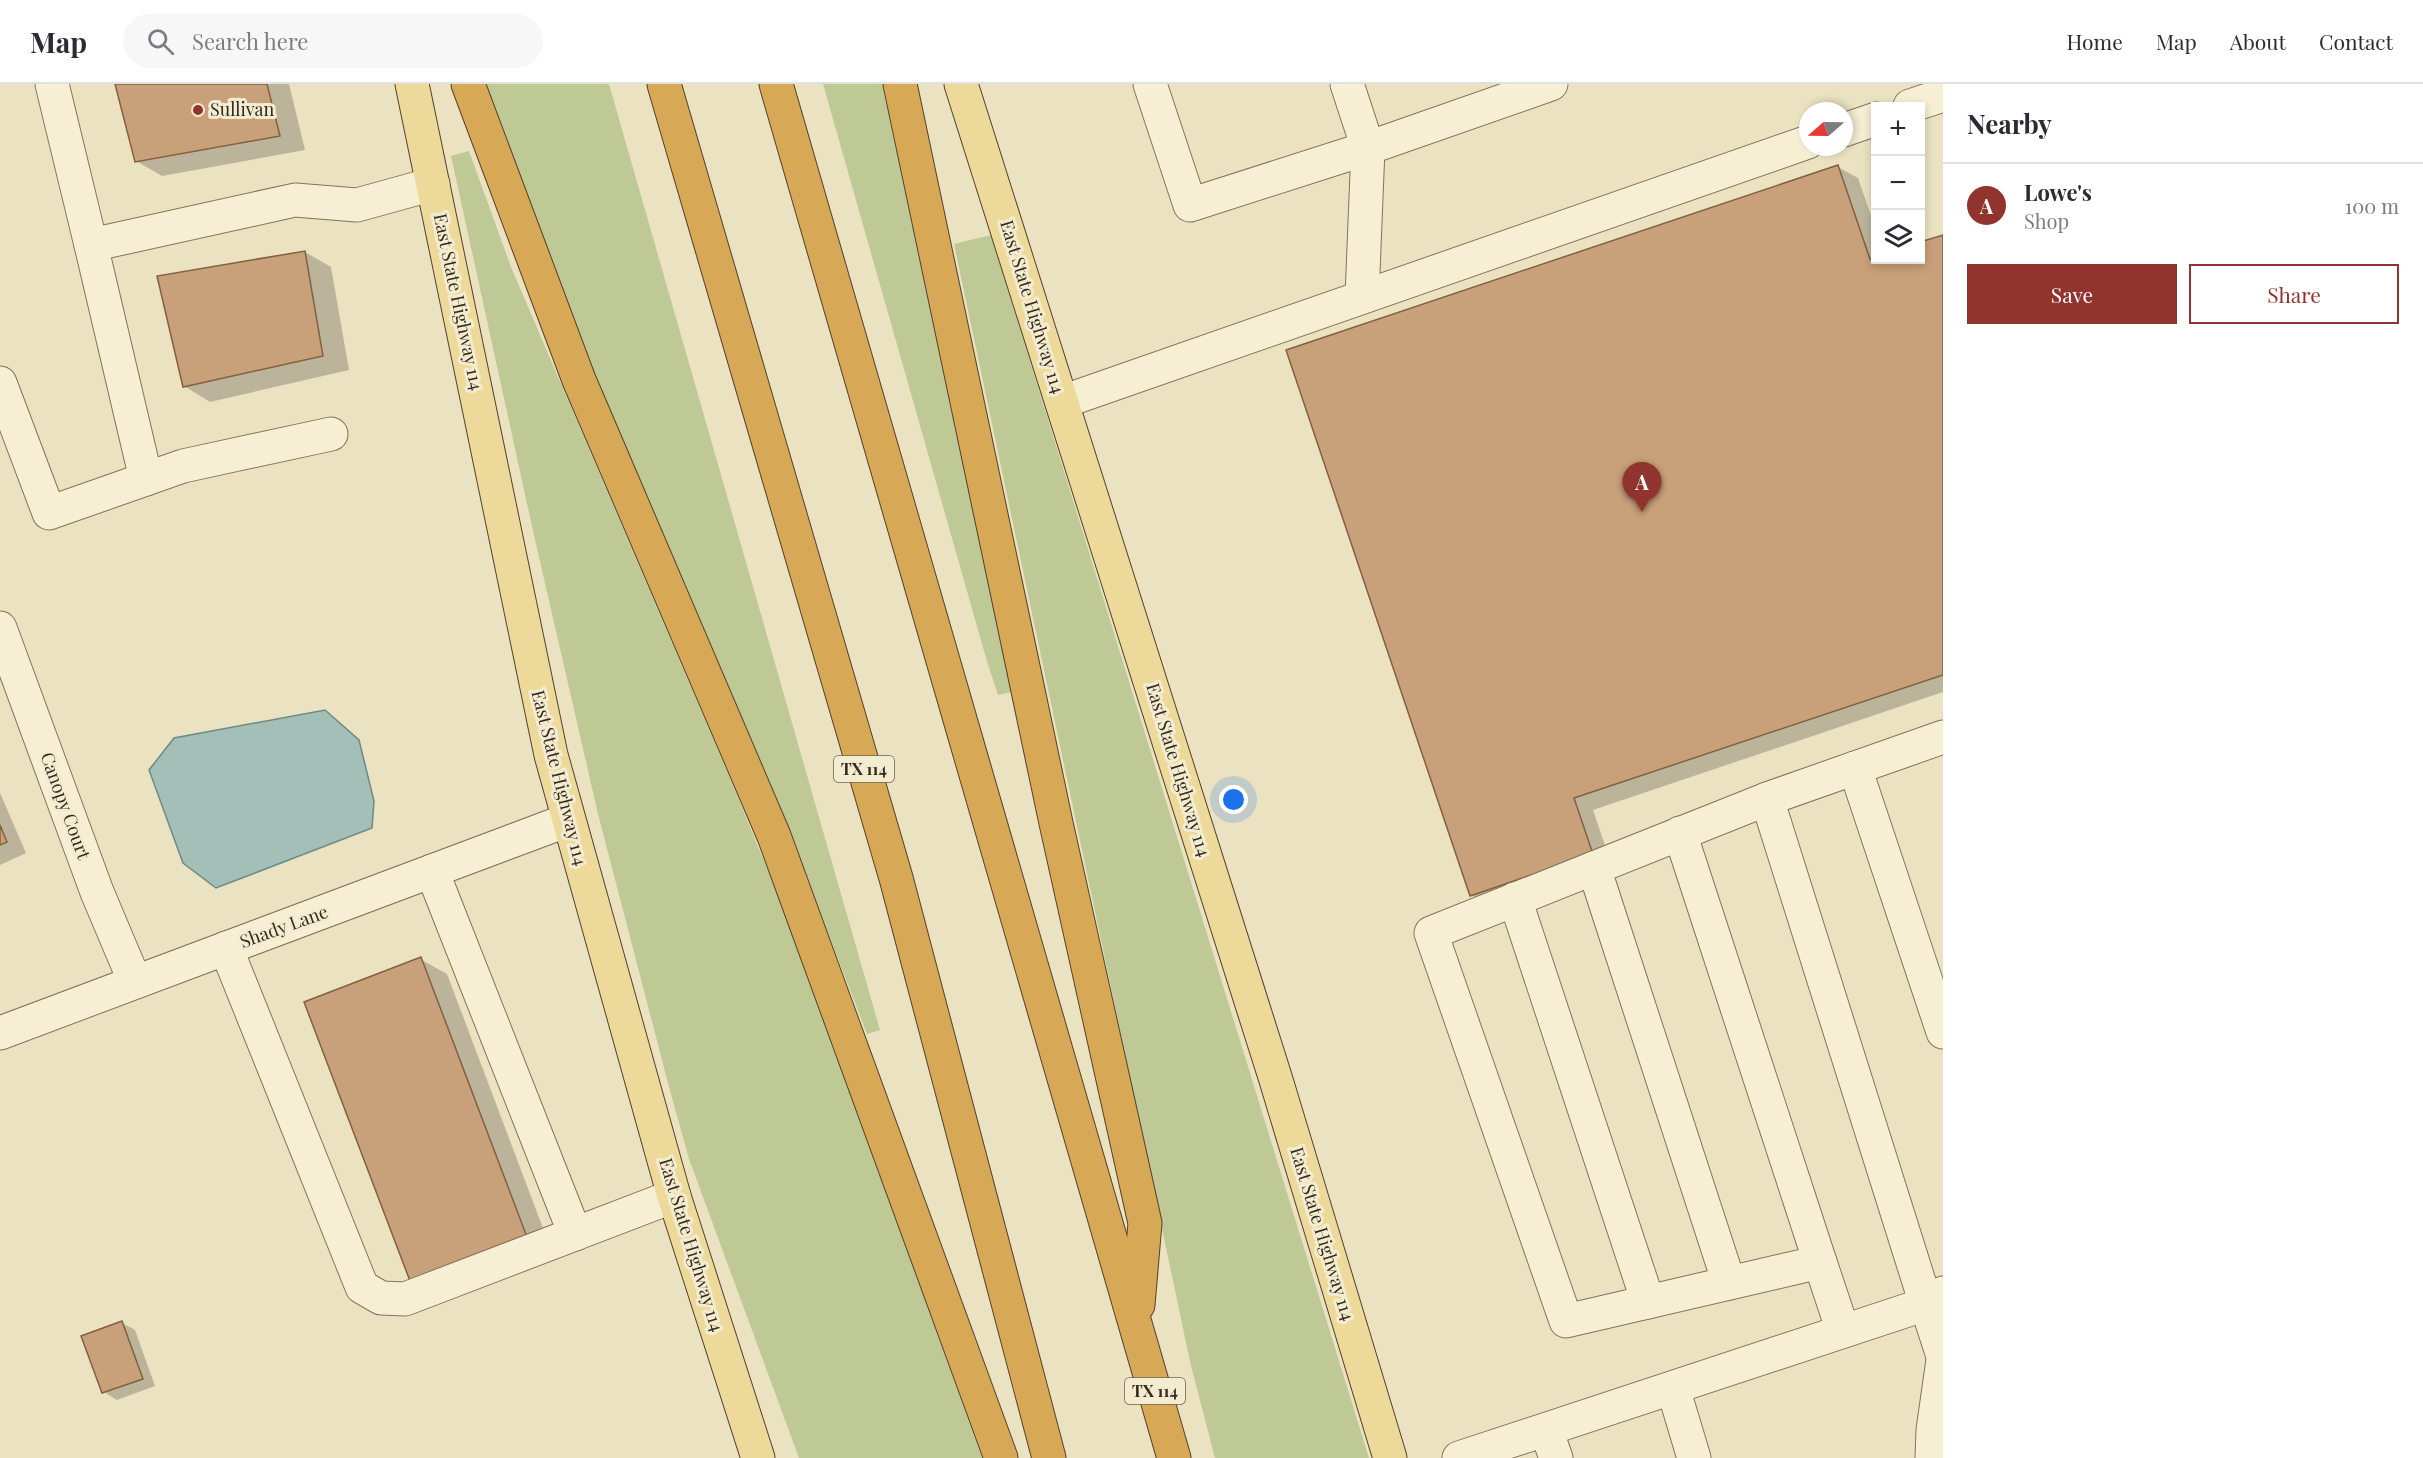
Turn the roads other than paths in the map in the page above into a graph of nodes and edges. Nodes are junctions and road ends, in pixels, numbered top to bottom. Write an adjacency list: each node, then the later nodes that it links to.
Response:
1 (52, 84): 18 (street)
2 (411, 84): 17 (main road, East State Highway 114)
3 (468, 84): 49 (highway)
4 (664, 84): 50 (highway, TX 114)
5 (776, 84): 43 (highway, TX 114)
6 (900, 84): 43 (highway)
7 (962, 84): 21 (main road, East State Highway 114)
8 (1150, 84): 16 (street)
9 (1347, 84): 16 (street)
10 (1551, 84): 16 (street)
11 (1943, 95): 12 (street)
12 (1922, 102)
13 (1871, 119): 14 (street)
14 (1853, 126)
15 (1799, 145): 19 (street)
16 (1368, 148): 19 (street)
17 (433, 184): 18 (street); 28 (main road, East State Highway 114)
18 (91, 245): 23 (street)
19 (1362, 297): 21 (street)
20 (0, 383): 23 (street)
21 (1062, 402): 52 (main road, East State Highway 114)
22 (330, 434): 23 (street)
23 (146, 479)
24 (0, 628): 34 (street, Canopy Court)
25 (1943, 737): 26 (street)
26 (1855, 768): 27 (street); 35 (street)
27 (1767, 799): 29 (street); 41 (street)
28 (568, 820): 31 (street, Shady Lane); 37 (main road, East State Highway 114)
29 (1680, 834): 30 (street); 39 (street)
30 (1594, 868): 32 (street); 40 (street)
31 (432, 871): 33 (street, Shady Lane); 38 (street)
32 (1515, 899): 42 (street); 42 (street)
33 (226, 948): 34 (street, Shady Lane); 38 (street)
34 (135, 982): 36 (street, Shady Lane)
35 (1943, 1032)
36 (0, 1033)
37 (674, 1196): 38 (street); 48 (main road, East State Highway 114)
38 (575, 1234)
39 (1820, 1262): 40 (street); 44 (street)
40 (1729, 1283): 42 (street)
41 (1935, 1298): 44 (street); 45 (street)
42 (1648, 1302)
43 (1137, 1325): 51 (highway, TX 114)
44 (1843, 1331): 46 (street)
45 (1943, 1358): 55 (street)
46 (1673, 1388): 47 (street); 54 (street)
47 (1551, 1444): 53 (street)
48 (758, 1458)
49 (1001, 1458)
50 (1049, 1458)
51 (1174, 1458)
52 (1390, 1458)
53 (1459, 1458)
54 (1694, 1458)
55 (1932, 1458)

